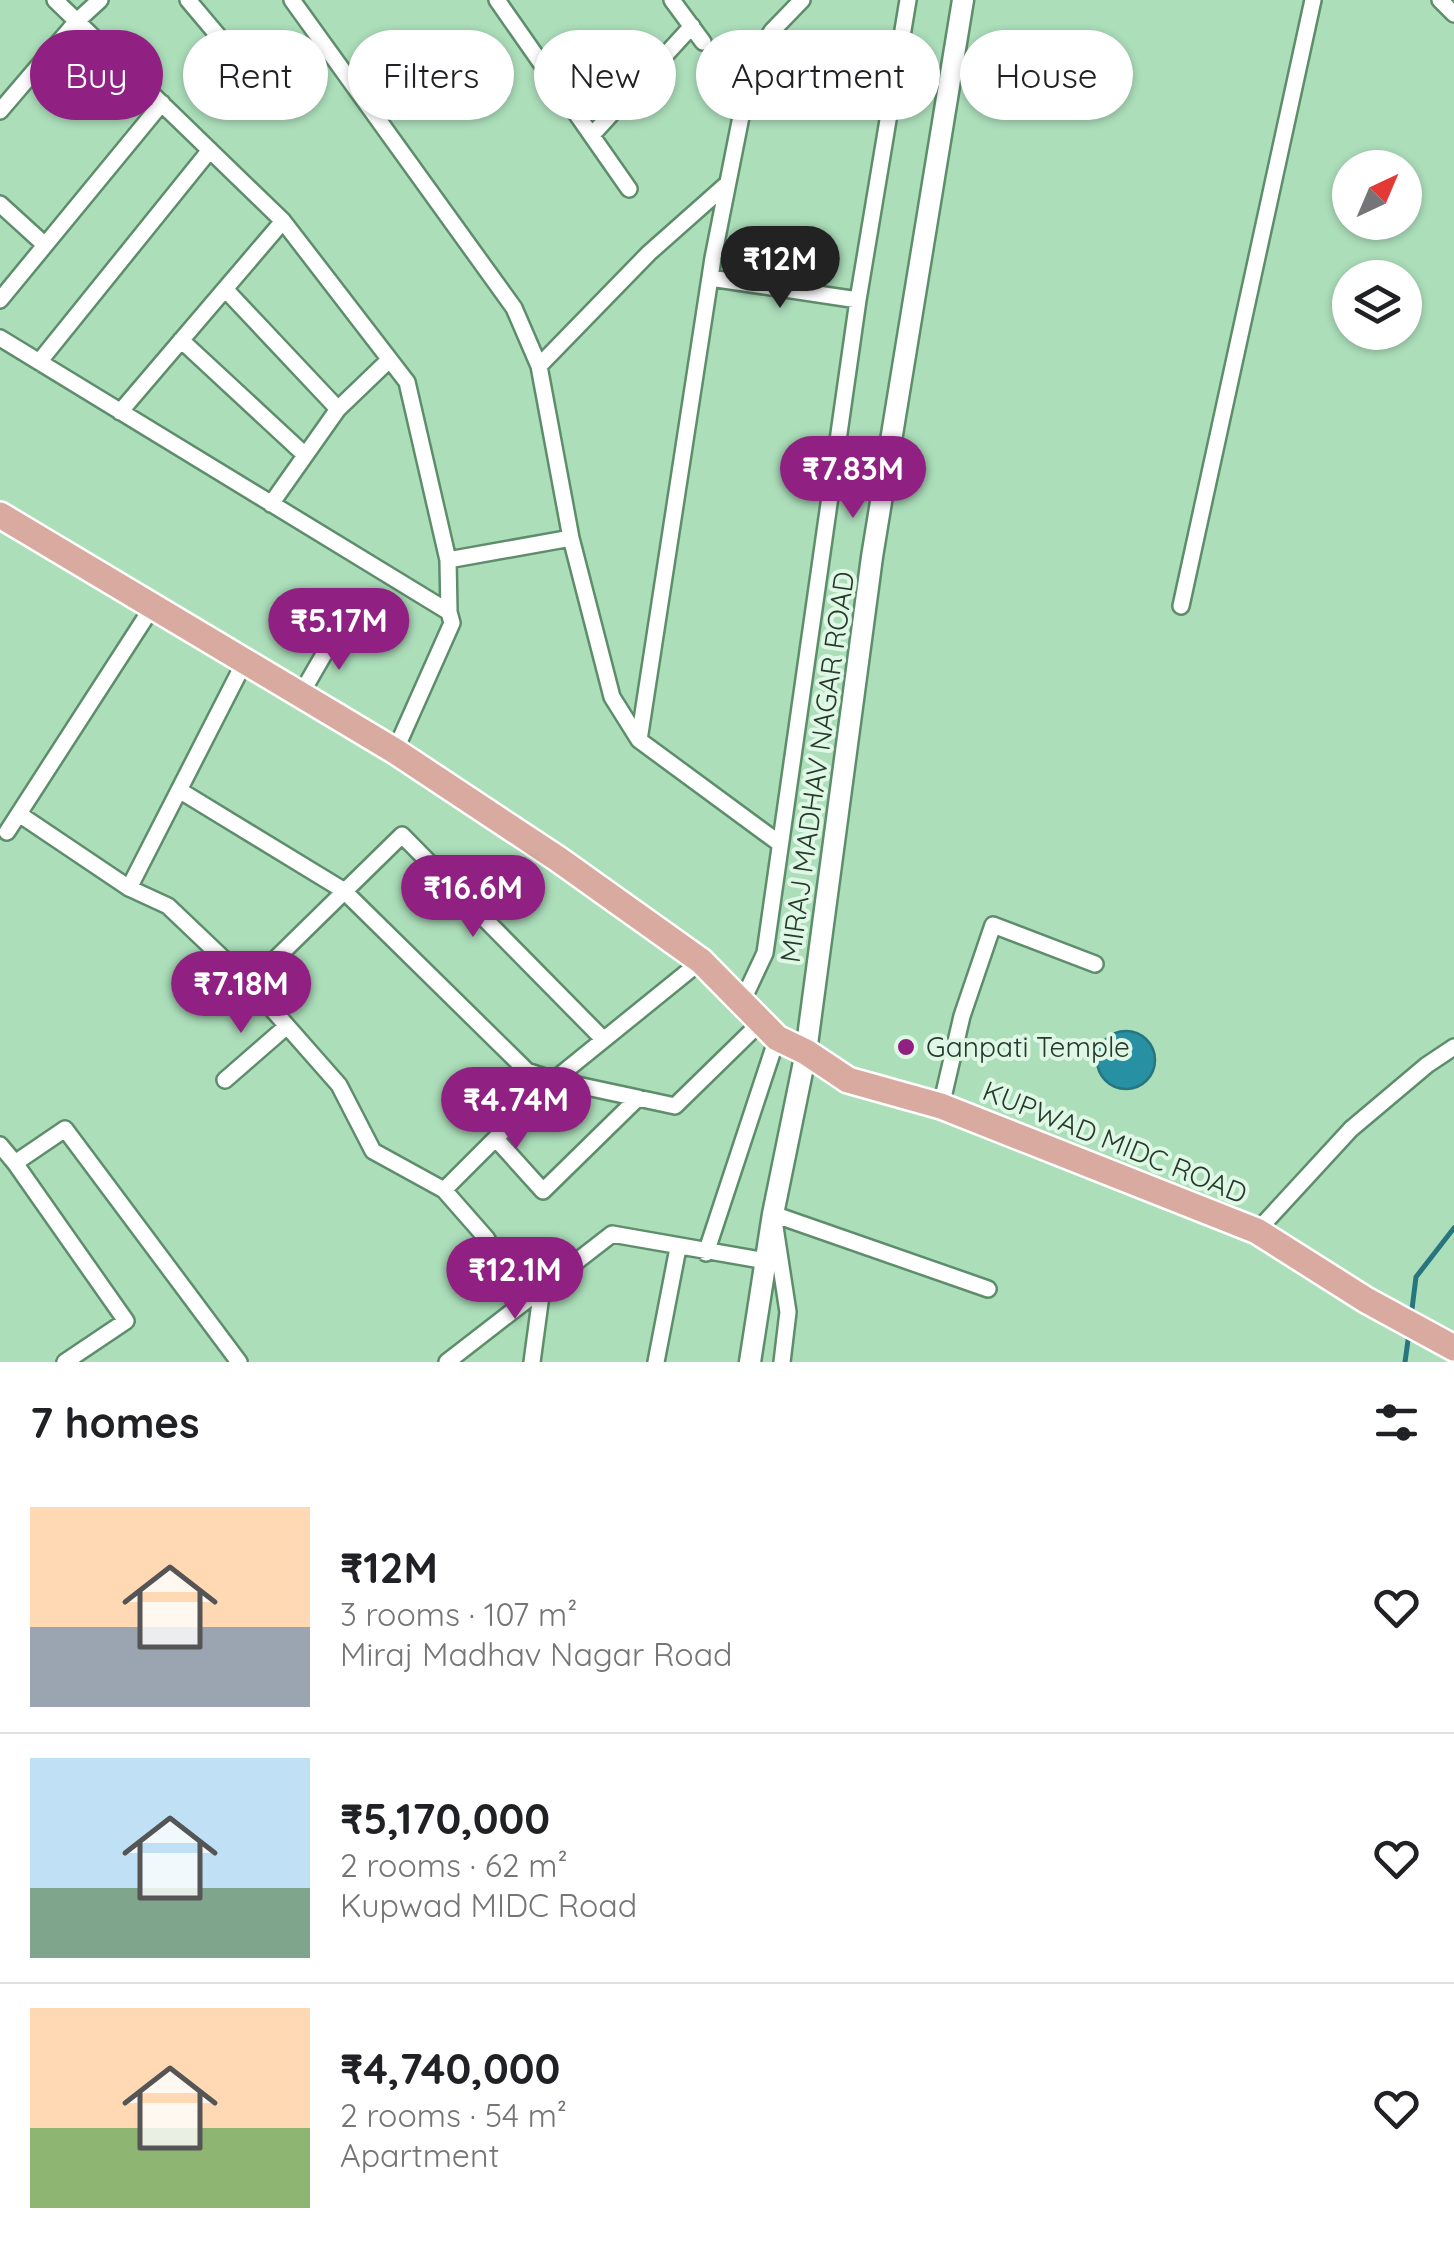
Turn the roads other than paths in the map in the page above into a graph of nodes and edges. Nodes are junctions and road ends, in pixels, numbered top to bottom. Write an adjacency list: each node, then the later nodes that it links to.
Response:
1 (55, 0): 13 (street)
2 (100, 0): 13 (street)
3 (188, 0): 16 (street)
4 (292, 0): 36 (street)
5 (498, 0): 21 (street)
6 (672, 0): 14 (street)
7 (802, 0): 23 (street)
8 (908, 0): 31 (street)
9 (963, 0): 66 (street, MIRAJ MADHAV NAGAR ROAD)
10 (1313, 0): 45 (street)
11 (1440, 0): 12 (street)
12 (1454, 14)
13 (77, 21): 15 (street); 19 (street)
14 (692, 26): 17 (street); 21 (street)
15 (86, 30)
16 (213, 30)
17 (696, 32)
18 (163, 104): 22 (street)
19 (0, 111)
20 (148, 120): 27 (street)
21 (592, 135): 24 (street)
22 (210, 150): 26 (street); 35 (street)
23 (728, 183): 28 (street); 36 (street)
24 (629, 189)
25 (0, 204): 27 (street)
26 (283, 220): 29 (street); 34 (street)
27 (45, 245): 30 (street)
28 (710, 278): 31 (street); 50 (street)
29 (225, 289): 33 (street); 37 (street)
30 (0, 300)
31 (858, 300): 55 (street)
32 (0, 338): 35 (street)
33 (182, 340): 38 (street); 39 (street)
34 (389, 360): 37 (street); 43 (street)
35 (39, 362): 38 (street)
36 (538, 366): 42 (street)
37 (338, 409): 39 (street)
38 (120, 412): 40 (street)
39 (306, 454): 40 (street)
40 (271, 504): 46 (street)
41 (0, 515): 44 (main road, KUPWAD MIDC ROAD)
42 (571, 538): 43 (street); 50 (street)
43 (448, 560): 46 (street)
44 (153, 606): 48 (main road, KUPWAD MIDC ROAD); 53 (street)
45 (1181, 606)
46 (449, 612): 51 (street)
47 (338, 630): 49 (street)
48 (244, 661): 49 (main road, KUPWAD MIDC ROAD); 52 (street)
49 (300, 694): 51 (main road, KUPWAD MIDC ROAD)
50 (639, 740): 55 (street)
51 (395, 751): 58 (main road, KUPWAD MIDC ROAD)
52 (179, 790): 56 (street); 57 (street)
53 (19, 814): 54 (street); 56 (street)
54 (2, 833)
55 (780, 843): 61 (street)
56 (129, 888): 60 (street)
57 (343, 890): 60 (street); 64 (street); 68 (street)
58 (700, 961): 61 (main road, KUPWAD MIDC ROAD); 64 (street)
59 (1095, 964): 70 (street)
60 (250, 984): 62 (street)
61 (742, 1002): 63 (main road, KUPWAD MIDC ROAD)
62 (287, 1026): 67 (street); 74 (street)
63 (768, 1031): 66 (main road, KUPWAD MIDC ROAD); 69 (street); 79 (street)
64 (602, 1039): 68 (street)
65 (1454, 1047): 76 (street)
66 (806, 1052): 70 (main road, KUPWAD MIDC ROAD); 75 (street, MIRAJ MADHAV NAGAR ROAD)
67 (224, 1080)
68 (554, 1080): 69 (street); 71 (street)
69 (638, 1098): 71 (street)
70 (941, 1106): 76 (main road, KUPWAD MIDC ROAD)
71 (497, 1140): 74 (street)
72 (0, 1145): 73 (street)
73 (15, 1163): 83 (street); 87 (street)
74 (444, 1190): 77 (street)
75 (773, 1214): 80 (street, MIRAJ MADHAV NAGAR ROAD); 82 (street); 92 (street)
76 (1257, 1230): 84 (main road, KUPWAD MIDC ROAD)
77 (487, 1239)
78 (678, 1248): 79 (street); 81 (street); 90 (street)
79 (706, 1253): 80 (street)
80 (766, 1261): 91 (street, MIRAJ MADHAV NAGAR ROAD)
81 (542, 1288): 88 (street); 89 (street)
82 (988, 1289)
83 (88, 1346): 85 (street); 86 (street)
84 (1454, 1348)
85 (64, 1362)
86 (100, 1362)
87 (239, 1362)
88 (447, 1362)
89 (532, 1362)
90 (656, 1362)
91 (750, 1362)
92 (782, 1362)

